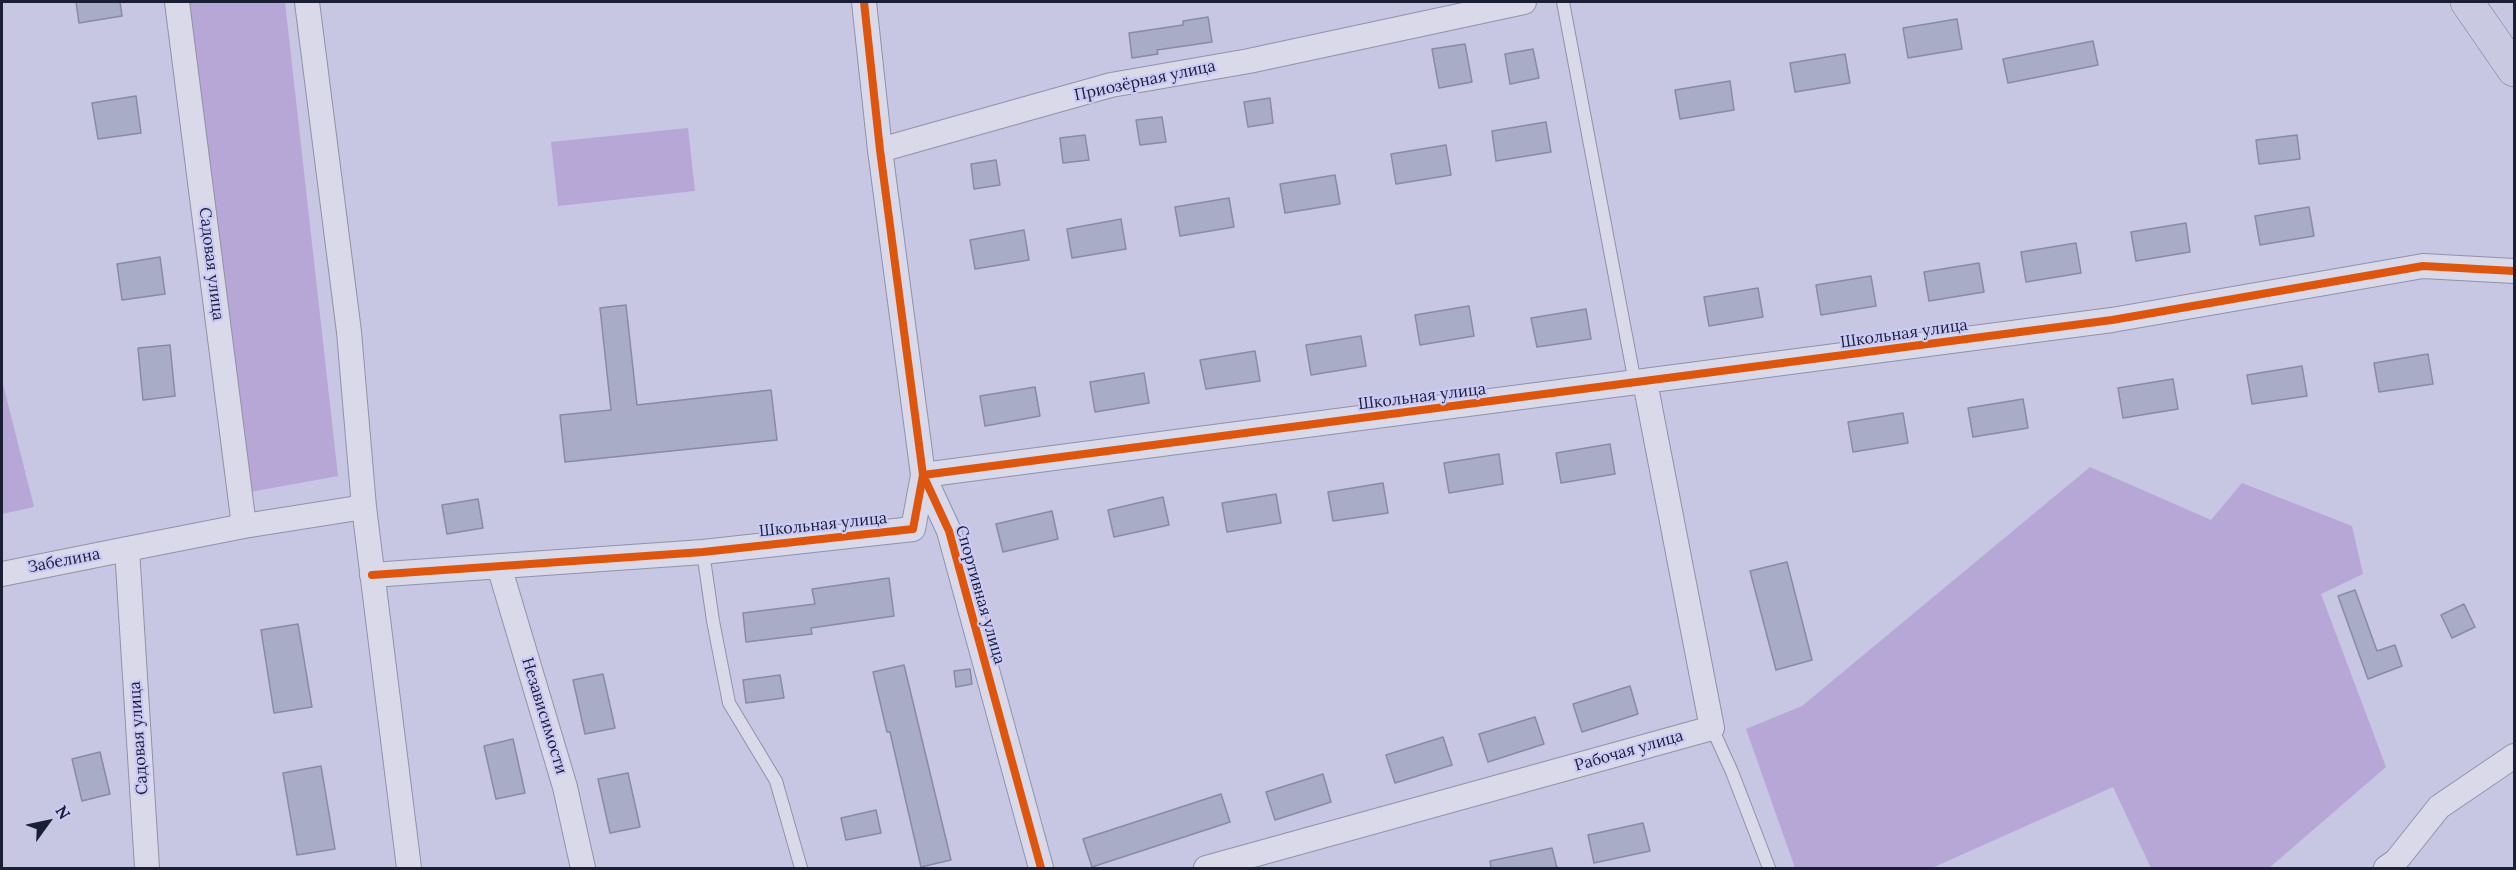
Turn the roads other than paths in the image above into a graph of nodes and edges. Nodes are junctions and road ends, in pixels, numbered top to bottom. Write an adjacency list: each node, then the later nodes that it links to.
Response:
1 (177, 2): 13 (street, Садовая улица)
2 (307, 2): 12 (street)
3 (864, 2): 8 (street)
4 (1524, 2): 8 (street, Приозёрная улица)
5 (1563, 2): 10 (lane)
6 (2467, 2): 7 (main road)
7 (2514, 70)
8 (880, 150): 11 (street, Спортивная улица)
9 (2514, 271): 10 (street, Школьная улица)
10 (1640, 382): 11 (street, Школьная улица); 19 (street)
11 (923, 475): 15 (street, Школьная улица); 25 (street, Спортивная улица)
12 (364, 507): 13 (street); 18 (street)
13 (244, 526): 14 (street)
14 (127, 549): 17 (street, Забелина); 21 (street, Садовая улица)
15 (703, 552): 16 (street, Школьная улица); 24 (lane)
16 (499, 566): 18 (street, Школьная улица); 23 (street, Независимости)
17 (2, 574)
18 (372, 575): 22 (street)
19 (1712, 728): 26 (street, Рабочая улица); 27 (lane)
20 (2514, 756): 28 (street)
21 (147, 868)
22 (409, 868)
23 (583, 868)
24 (801, 868)
25 (1041, 868)
26 (1206, 868)
27 (1769, 868)
28 (2386, 868)

